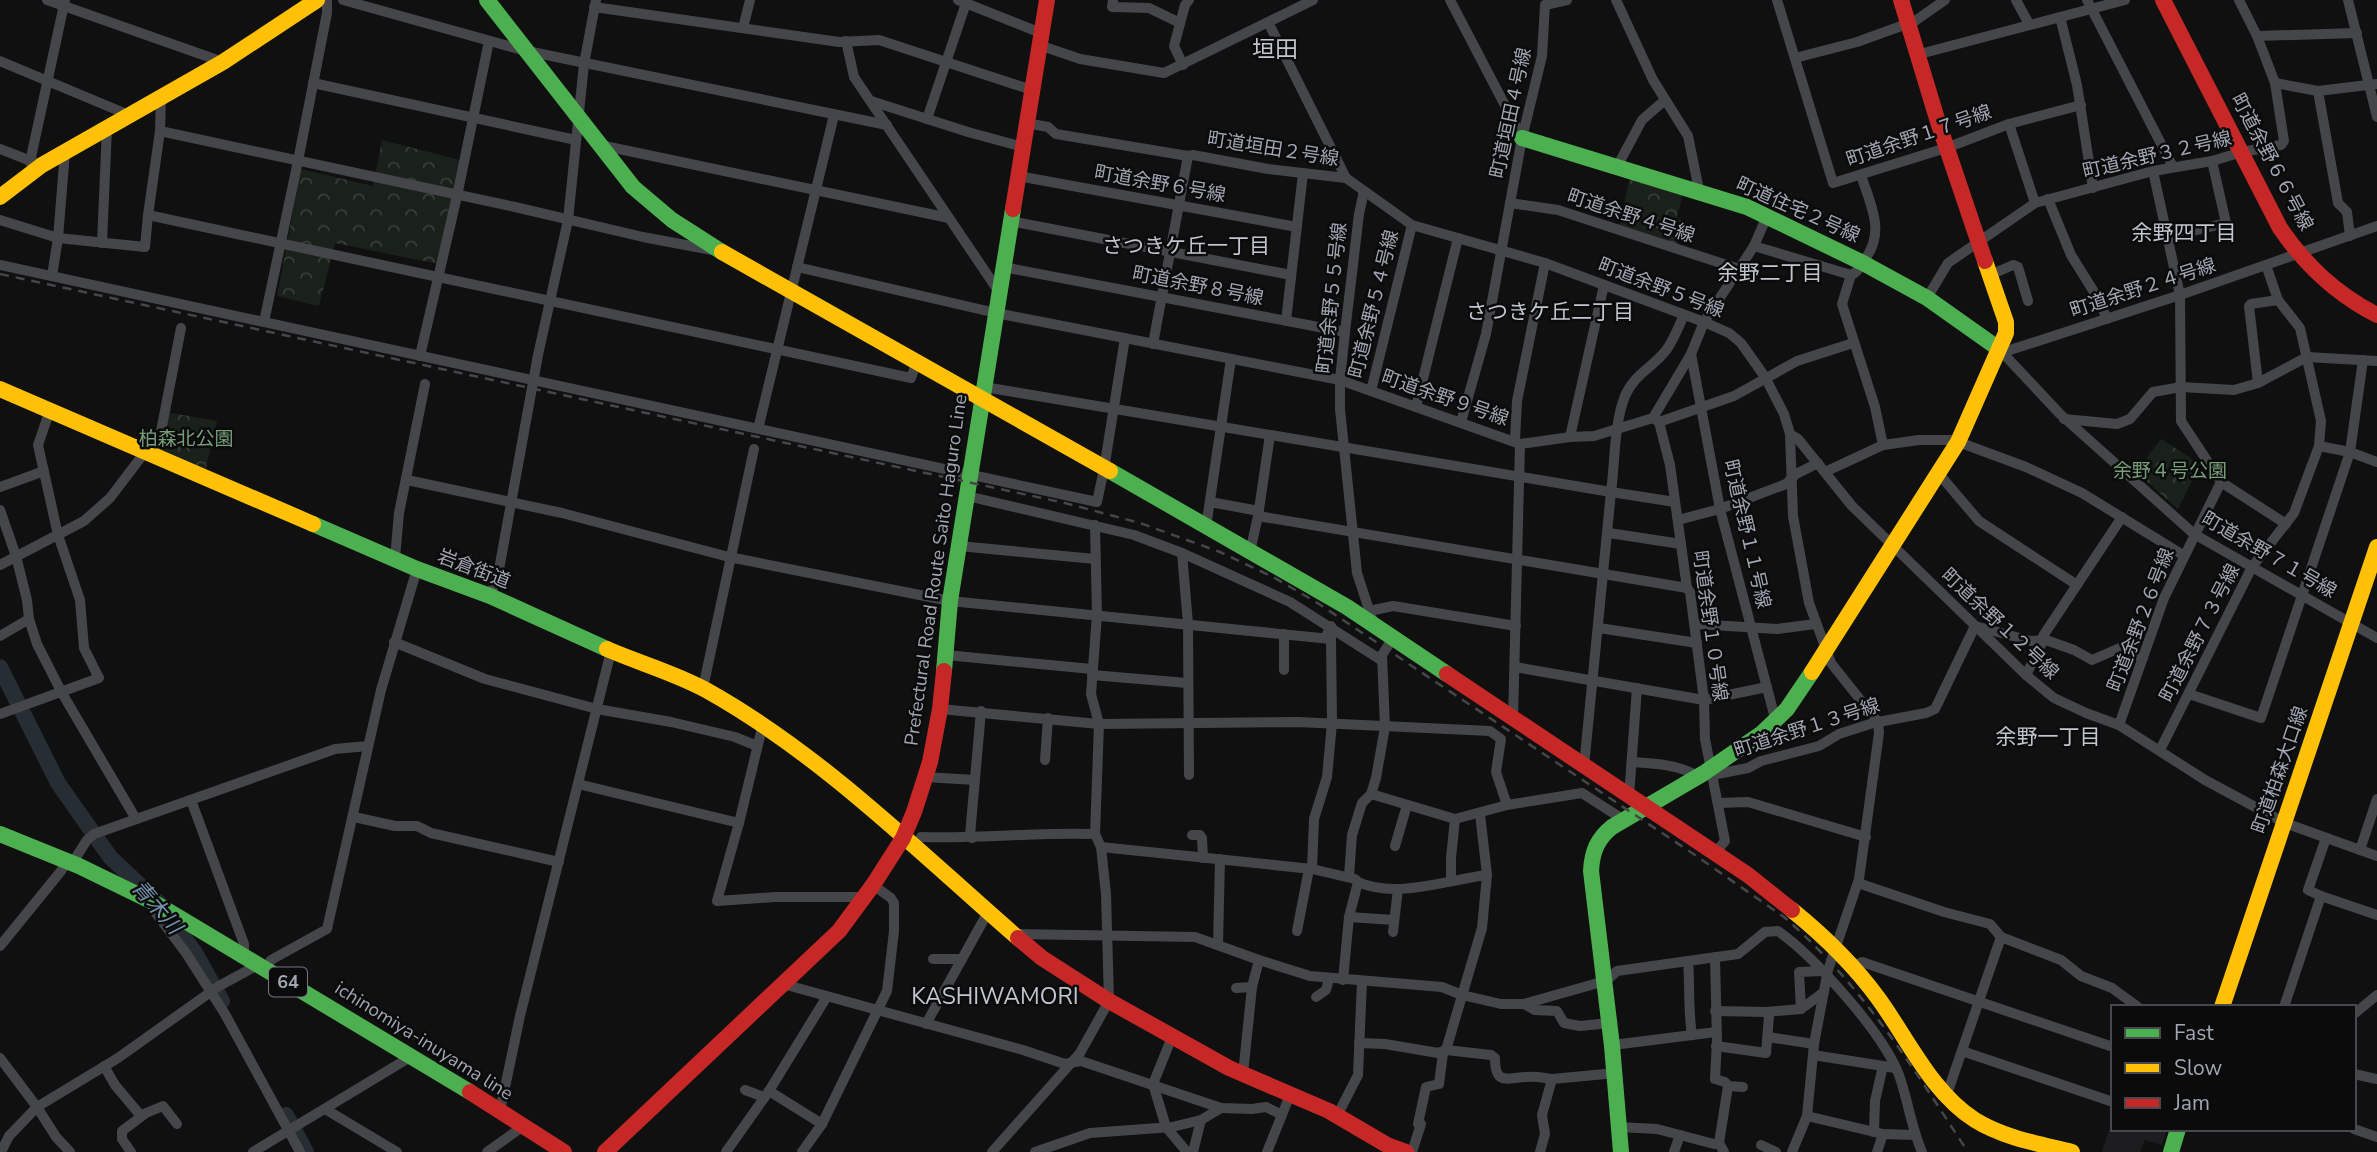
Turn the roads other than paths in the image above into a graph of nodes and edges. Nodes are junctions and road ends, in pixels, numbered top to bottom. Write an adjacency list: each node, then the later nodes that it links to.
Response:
1 (47, 0): 23 (street)
2 (317, 0): 42 (street)
3 (327, 0): 47 (street)
4 (343, 0): 36 (street)
5 (487, 0): 38 (street)
6 (750, 0): 32 (street)
7 (1047, 0): 35 (street, Prefectural Road Route Saito Haguro Line)
8 (1113, 0): 25 (street)
9 (1188, 0): 29 (street)
10 (1313, 0): 28 (street)
11 (1450, 0): 67 (street)
12 (1567, 0): 67 (street, 町道垣田４号線)
13 (1616, 0): 53 (street)
14 (1777, 0): 40 (street, 町道余野１７号線)
15 (1902, 0): 30 (street)
16 (1945, 0): 30 (street)
17 (2016, 0): 31 (street)
18 (2125, 0): 26 (street)
19 (2162, 0): 74 (street, 町道余野６６号線)
20 (2239, 0): 34 (street, 町道余野３２号線)
21 (2348, 0): 33 (street)
22 (962, 2): 35 (street); 43 (street)
23 (65, 3): 42 (street); 46 (street)
24 (595, 3): 32 (street); 44 (street)
25 (1152, 4): 29 (street)
26 (2089, 4): 27 (street); 80 (street)
27 (2060, 17): 31 (street); 55 (street)
28 (1268, 22): 45 (street); 85 (street)
29 (1180, 23): 45 (street)
30 (1908, 23): 39 (street); 40 (street)
31 (2028, 24): 39 (street)
32 (743, 28): 37 (street)
33 (2357, 33): 34 (street); 49 (street)
34 (2257, 36): 48 (street, 町道余野３２号線)
35 (1040, 39): 45 (street); 50 (street, Prefectural Road Route Saito Haguro Line)
36 (489, 41): 38 (street); 59 (street)
37 (846, 41): 43 (street); 54 (street)
38 (528, 51): 44 (street); 60 (street)
39 (1916, 55): 71 (street)
40 (1795, 58): 83 (street, 町道余野１７号線)
41 (0, 61): 46 (street)
42 (223, 62): 52 (street)
43 (945, 62): 50 (street); 61 (street)
44 (584, 64): 57 (street); 60 (street)
45 (1183, 65)
46 (49, 82): 56 (street); 78 (street)
47 (313, 83): 59 (street); 77 (street)
48 (2275, 83): 51 (street); 74 (street, 町道余野３２号線)
49 (2374, 84): 51 (street); 58 (street)
50 (1031, 90): 62 (street, Prefectural Road Route Saito Haguro Line)
51 (2318, 91): 105 (street)
52 (161, 97): 56 (street); 66 (street)
53 (1665, 100): 79 (street); 88 (street)
54 (871, 101): 61 (street); 64 (street)
55 (2081, 106): 63 (street, 町道余野１７号線); 86 (street)
56 (129, 115): 65 (street)
57 (834, 115): 64 (street); 87 (street)
58 (2377, 117)
59 (473, 118): 68 (street); 90 (street)
60 (580, 118): 68 (street); 69 (street)
61 (927, 118): 70 (street)
62 (1026, 123): 70 (street, Prefectural Road Route Saito Haguro Line); 75 (street, 町道垣田２号線)
63 (2009, 124): 71 (street, 町道余野１７号線); 94 (street)
64 (887, 125): 98 (street)
65 (107, 128): 73 (street); 110 (street)
66 (160, 131): 77 (street); 96 (street)
67 (1522, 138): 79 (street, 町道住宅２号線); 93 (street, 町道垣田４号線)
68 (576, 140): 100 (street)
69 (600, 145): 87 (street); 114 (street)
70 (1023, 147): 84 (street, Prefectural Road Route Saito Haguro Line)
71 (1946, 148): 83 (street, 町道余野１７号線); 109 (street)
72 (0, 149): 78 (street)
73 (65, 152): 78 (street); 108 (street)
74 (2242, 152): 76 (street, 町道余野３２号線); 116 (street, 町道余野６６号線)
75 (1188, 156): 82 (street, 町道垣田２号線); 95 (street)
76 (2212, 161): 80 (street, 町道余野３２号線); 107 (street)
77 (298, 162): 90 (street); 111 (street)
78 (36, 163): 91 (street)
79 (1618, 165): 88 (street, 町道住宅２号線)
80 (2173, 167): 81 (street, 町道余野３２号線)
81 (2153, 171): 86 (street, 町道余野３２号線); 107 (street)
82 (1303, 173): 85 (street, 町道垣田２号線); 104 (street)
83 (1861, 175): 122 (street)
84 (1018, 176): 95 (street, 町道余野６号線); 101 (street, Prefectural Road Route Saito Haguro Line)
85 (1346, 177): 89 (street, 町道垣田２号線)
86 (2093, 188): 92 (street, 町道余野３２号線)
87 (816, 190): 98 (street); 120 (street)
88 (1696, 190): 97 (street, 町道住宅２号線)
89 (1364, 191): 102 (street, 町道垣田２号線); 145 (street, 町道余野５５号線)
90 (457, 196): 100 (street); 124 (street)
91 (0, 197)
92 (2048, 199): 94 (street, 町道余野３２号線); 140 (street)
93 (1510, 203): 113 (street, 町道垣田４号線); 123 (street, 町道余野４号線)
94 (2035, 203): 109 (street, 町道余野３２号線)
95 (1179, 205): 104 (street, 町道余野６号線); 115 (street)
96 (148, 215): 110 (street); 111 (street)
97 (1767, 216): 112 (street); 122 (street, 町道住宅２号線)
98 (949, 218): 130 (street)
99 (0, 220): 108 (street)
100 (568, 220): 114 (street); 135 (street)
101 (1010, 221): 115 (street); 121 (street, Prefectural Road Route Saito Haguro Line)
102 (1412, 225): 106 (street, 町道垣田２号線); 165 (street, 町道余野５４号線)
103 (2377, 226): 105 (street, 町道余野２４号線)
104 (1297, 227): 125 (street)
105 (2350, 236): 116 (street, 町道余野２４号線)
106 (1458, 237): 113 (street, 町道垣田２号線); 167 (street)
107 (2168, 237): 131 (street)
108 (58, 238): 110 (street); 127 (street)
109 (1979, 241): 126 (street); 133 (street, 町道余野３２号線)
110 (102, 243)
111 (280, 243): 124 (street); 142 (street)
112 (1754, 246): 122 (street); 123 (street)
113 (1502, 250): 117 (street, 町道余野５号線); 173 (street, 町道垣田４号線)
114 (722, 251): 129 (street)
115 (1170, 252): 125 (street); 132 (street)
116 (2298, 254): 119 (street, 町道余野２４号線); 139 (street, 町道余野６６号線)
117 (1545, 264): 128 (street, 町道余野５号線); 180 (street)
118 (0, 265): 127 (street)
119 (2266, 265): 131 (street, 町道余野２４号線); 134 (street, 町道余野７３号線)
120 (797, 267): 129 (street); 137 (street, 町道余野９号線)
121 (1003, 267): 130 (street, Prefectural Road Route Saito Haguro Line); 132 (street, 町道余野８号線)
122 (1857, 269): 133 (street, 町道住宅２号線); 147 (street)
123 (1739, 270): 143 (street)
124 (438, 275): 135 (street); 152 (street)
125 (1291, 275): 141 (street)
126 (1990, 275): 136 (street); 150 (street)
127 (52, 276): 142 (street)
128 (1604, 285): 138 (street, 町道余野５号線); 179 (street)
129 (791, 289): 149 (street); 156 (street)
130 (999, 292): 137 (street, Prefectural Road Route Saito Haguro Line)
131 (2180, 295): 140 (street, 町道余野２４号線); 163 (street)
132 (1162, 297): 141 (street, 町道余野８号線); 148 (street)
133 (1927, 298): 150 (street, 町道住宅２号線)
134 (2278, 300): 153 (street, 町道余野７３号線); 161 (street)
135 (551, 301): 149 (street); 159 (street)
136 (2028, 301)
137 (996, 313): 146 (street, 町道余野９号線); 166 (street, Prefectural Road Route Saito Haguro Line)
138 (1684, 315): 143 (street, 町道余野５号線); 176 (street)
139 (2377, 315)
140 (2107, 319): 150 (street, 町道余野２４号線)
141 (1286, 321): 145 (street, 町道余野８号線)
142 (264, 322): 152 (street)
143 (1704, 322): 151 (street); 158 (street, 町道余野５号線)
144 (181, 328): 187 (street)
145 (1345, 332): 160 (street, 町道余野５５号線)
146 (1125, 338): 148 (street, 町道余野９号線); 168 (street)
147 (1853, 343): 158 (street, 町道余野９号線); 182 (street)
148 (1153, 344): 154 (street, 町道余野９号線)
149 (778, 349): 156 (street); 175 (street)
150 (1999, 349): 171 (street, 町道余野７１号線); 181 (street)
151 (1691, 354): 169 (street, 町道余野１１号線); 172 (street)
152 (420, 356): 159 (street)
153 (2307, 357): 155 (street); 161 (street); 183 (street, 町道余野７３号線)
154 (1231, 359): 160 (street, 町道余野９号線); 174 (street)
155 (2363, 360): 157 (street); 186 (street)
156 (917, 361): 166 (street)
157 (2377, 361)
158 (1765, 377): 169 (street, 町道余野９号線); 177 (street, 町道余野５号線)
159 (534, 380): 175 (street); 202 (street)
160 (1339, 380): 165 (street, 町道余野９号線); 184 (street, 町道余野５５号線)
161 (2258, 383): 163 (street)
162 (425, 384): 196 (street)
163 (2181, 387): 171 (street); 198 (street)
164 (0, 389): 170 (street, 岩倉街道)
165 (1371, 391): 167 (street, 町道余野９号線)
166 (983, 392): 168 (street); 190 (street); 193 (street, Prefectural Road Route Saito Haguro Line)
167 (1416, 407): 173 (street, 町道余野９号線)
168 (1113, 408): 174 (street); 190 (street)
169 (1701, 408): 172 (street, 町道余野９号線); 205 (street, 町道余野１１号線)
170 (50, 410): 187 (street, 岩倉街道); 191 (street)
171 (2064, 419): 215 (street, 町道余野７１号線)
172 (1656, 420): 176 (street, 町道余野９号線); 204 (street, 町道余野１０号線)
173 (1461, 422): 180 (street, 町道余野９号線)
174 (1221, 428): 178 (street); 203 (street)
175 (758, 429): 193 (street)
176 (1618, 431): 179 (street, 町道余野９号線); 200 (street)
177 (1790, 434): 189 (street, 町道余野１２号線); 197 (street, 町道余野５号線)
178 (1270, 435): 184 (street); 207 (street)
179 (1570, 437): 180 (street, 町道余野９号線)
180 (1517, 442): 195 (street)
181 (1958, 442): 182 (street); 194 (street); 208 (street)
182 (1883, 445): 192 (street)
183 (2319, 446): 186 (street); 210 (street, 町道余野７３号線)
184 (1344, 447): 195 (street); 213 (street, 町道余野５５号線)
185 (754, 449): 225 (street)
186 (2350, 452): 188 (street); 235 (street)
187 (150, 454): 216 (street); 226 (street, 岩倉街道)
188 (2377, 461)
189 (1818, 463): 192 (street, 町道余野１２号線); 197 (street)
190 (1104, 469): 193 (street); 212 (street)
191 (44, 471): 199 (street); 216 (street)
192 (1825, 472): 219 (street, 町道余野１２号線)
193 (970, 474): 201 (street, Prefectural Road Route Saito Haguro Line)
194 (1938, 474): 219 (street); 233 (street)
195 (1521, 477): 200 (street); 228 (street)
196 (407, 480): 202 (street); 226 (street)
197 (1791, 480): 205 (street); 244 (street, 町道余野５号線)
198 (2221, 482): 210 (street); 215 (street, 町道余野２６号線)
199 (0, 488)
200 (1611, 492): 204 (street); 214 (street)
201 (967, 496): 211 (street); 218 (street, Prefectural Road Route Saito Haguro Line)
202 (511, 502): 225 (street); 236 (street)
203 (1210, 502): 207 (street); 212 (street)
204 (1675, 502): 209 (street, 町道余野１０号線)
205 (1720, 509): 209 (street); 249 (street, 町道余野１１号線)
206 (0, 510): 224 (street)
207 (1259, 513): 213 (street); 221 (street)
208 (2122, 517): 223 (street); 233 (street)
209 (1678, 520): 217 (street, 町道余野１０号線)
210 (2286, 524): 230 (street, 町道余野７３号線)
211 (1095, 525): 222 (street); 227 (street)
212 (1206, 527): 221 (street)
213 (1353, 532): 228 (street); 239 (street, 町道余野５５号線)
214 (1609, 534): 217 (street); 232 (street)
215 (2194, 534): 223 (street, 町道余野２６号線); 230 (street, 町道余野７１号線)
216 (58, 535): 224 (street); 272 (street)
217 (1681, 544): 234 (street, 町道余野１０号線)
218 (958, 546): 227 (street); 237 (street, Prefectural Road Route Saito Haguro Line)
219 (1893, 546): 247 (street, 町道余野１２号線); 259 (street)
220 (2377, 547): 241 (street, 町道柏森大口線)
221 (1250, 552): 239 (street)
222 (1182, 553): 242 (street); 245 (street)
223 (2183, 555): 261 (street, 町道余野２６号線)
224 (16, 556): 229 (street); 240 (street)
225 (729, 557): 237 (street); 270 (street)
226 (395, 558): 231 (street, 岩倉街道)
227 (1095, 559): 238 (street)
228 (1518, 559): 232 (street); 246 (street)
229 (0, 565)
230 (2252, 567): 235 (street, 町道余野７１号線); 273 (street, 町道余野７３号線)
231 (417, 569): 236 (street, 岩倉街道); 256 (street)
232 (1604, 574): 234 (street); 248 (street)
233 (2077, 585): 255 (street)
234 (1687, 587): 243 (street, 町道余野１０号線)
235 (2302, 595): 241 (street, 町道余野７１号線); 273 (street)
236 (490, 596): 258 (street, 岩倉街道)
237 (950, 601): 238 (street); 260 (street, Prefectural Road Route Saito Haguro Line)
238 (1097, 615): 242 (street); 265 (street)
239 (1372, 618): 246 (street); 252 (street)
240 (29, 620): 251 (street); 272 (street)
241 (2351, 623): 253 (street, 町道余野７１号線); 314 (street, 町道柏森大口線)
242 (1188, 624): 250 (street); 268 (street)
243 (1695, 624): 249 (street); 257 (street, 町道余野１０号線)
244 (1815, 624): 249 (street); 259 (street, 町道余野５号線)
245 (1331, 626): 254 (street); 262 (street)
246 (1516, 626): 263 (street)
247 (1975, 626): 255 (street); 266 (street, 町道余野１２号線); 283 (street, 町道余野１３号線)
248 (1599, 628): 257 (street); 267 (street)
249 (1752, 628): 269 (street, 町道余野１１号線)
250 (1284, 634): 254 (street); 264 (street)
251 (0, 636)
252 (1393, 638): 262 (street); 280 (street)
253 (2377, 638)
254 (1331, 639): 285 (street)
255 (2043, 641): 261 (street); 266 (street)
256 (394, 642): 275 (street); 290 (street)
257 (1697, 643): 274 (street, 町道余野１０号線)
258 (611, 651): 270 (street, 岩倉街道); 275 (street)
259 (1826, 651): 282 (street); 283 (street, 町道余野５号線)
260 (946, 655): 265 (street); 276 (street, Prefectural Road Route Saito Haguro Line)
261 (2143, 658): 287 (street, 町道余野２６号線)
262 (1381, 660): 288 (street)
263 (1515, 667): 267 (street); 280 (street)
264 (1284, 670)
265 (1092, 672): 268 (street); 284 (street)
266 (2026, 675): 287 (street, 町道余野１２号線)
267 (1593, 680): 271 (street); 294 (street)
268 (1186, 683): 281 (street)
269 (1767, 687): 274 (street); 282 (street, 町道余野１１号線)
270 (702, 688): 286 (street, 岩倉街道)
271 (1636, 688): 274 (street); 293 (street)
272 (62, 693): 278 (street); 310 (street)
273 (2189, 694): 291 (street, 町道余野７３号線)
274 (1704, 700): 295 (street, 町道余野１０号線)
275 (597, 709): 289 (street); 299 (street)
276 (940, 709): 277 (street); 297 (street, Prefectural Road Route Saito Haguro Line)
277 (981, 711): 279 (street); 298 (street)
278 (0, 714)
279 (1048, 718): 284 (street); 292 (street)
280 (1513, 719): 294 (street)
281 (1188, 722): 284 (street); 285 (street); 296 (street)
282 (1776, 722): 295 (street)
283 (1878, 722): 295 (street, 町道余野１３号線); 319 (street)
284 (1099, 723): 316 (street)
285 (1332, 723): 288 (street); 332 (street)
286 (762, 724): 289 (street); 320 (street, 岩倉街道)
287 (2119, 725): 291 (street, 町道余野１２号線)
288 (1385, 727): 300 (street); 306 (street)
289 (757, 746): 313 (street)
290 (368, 747): 303 (street); 309 (street)
291 (2160, 750): 314 (street, 町道余野１２号線)
292 (1045, 760)
293 (1632, 762): 295 (street); 301 (street)
294 (1584, 766): 301 (street)
295 (1707, 773): 304 (street, 町道余野１０号線); 307 (street)
296 (1189, 775)
297 (925, 778): 298 (street); 320 (street, Prefectural Road Route Saito Haguro Line)
298 (975, 780): 321 (street)
299 (578, 784): 313 (street); 331 (street)
300 (1371, 794): 305 (street); 334 (street)
301 (1629, 796): 307 (street)
302 (2377, 799): 326 (street)
303 (191, 800): 310 (street); 356 (street)
304 (1718, 803): 319 (street); 325 (street, 町道余野１０号線)
305 (1407, 805): 311 (street); 323 (street)
306 (1507, 805): 308 (street); 312 (street)
307 (1646, 808): 312 (street); 325 (street)
308 (1480, 814): 311 (street); 333 (street)
309 (354, 817): 331 (street); 356 (street)
310 (136, 819): 330 (street)
311 (1455, 819): 335 (street)
312 (1624, 820): 362 (street)
313 (740, 823): 338 (street)
314 (2285, 823): 322 (street, 町道余野１２号線); 376 (street, 町道柏森大口線)
315 (0, 834): 330 (street, ichinomiya-inuyama line / 64)
316 (1095, 834): 321 (street); 324 (street)
317 (1192, 835): 328 (street)
318 (921, 837): 321 (street)
319 (1866, 837): 336 (street)
320 (903, 838): 338 (street, Prefectural Road Route Saito Haguro Line); 341 (street, 岩倉街道)
321 (972, 838)
322 (2326, 838): 326 (street, 町道余野１２号線); 339 (street)
323 (1395, 846)
324 (1101, 847): 328 (street); 346 (street)
325 (1720, 847): 350 (street)
326 (2360, 850): 327 (street, 町道余野１２号線)
327 (2377, 856)
328 (1203, 858): 329 (street)
329 (1220, 859): 332 (street); 348 (street)
330 (70, 861): 340 (street, ichinomiya-inuyama line / 64); 349 (street)
331 (559, 862): 418 (street)
332 (1311, 869): 334 (street); 344 (street)
333 (1487, 875): 335 (street); 368 (street)
334 (1353, 879): 337 (street); 343 (street)
335 (1451, 880): 337 (street)
336 (1859, 881): 347 (street); 350 (street)
337 (1398, 889): 343 (street)
338 (869, 891): 363 (street, Prefectural Road Route Saito Haguro Line); 379 (street)
339 (2321, 896): 342 (street); 377 (street)
340 (155, 903): 356 (street, ichinomiya-inuyama line / 64); 366 (street)
341 (988, 912): 345 (street, 岩倉街道); 353 (street)
342 (2377, 915)
343 (1349, 916): 360 (street)
344 (1297, 931)
345 (1013, 934): 346 (street); 372 (street, 岩倉街道)
346 (1106, 935): 348 (street); 372 (street)
347 (2001, 937): 373 (street); 375 (street)
348 (1218, 945): 354 (street)
349 (0, 946)
350 (1836, 949): 357 (street); 358 (street)
351 (1715, 957): 355 (street); 358 (street); 380 (street)
352 (933, 958): 353 (street)
353 (962, 959): 384 (street)
354 (1259, 960): 359 (street); 364 (street)
355 (1688, 961): 362 (street); 386 (street)
356 (256, 964): 366 (street); 396 (street, ichinomiya-inuyama line / 64)
357 (1852, 967): 373 (street); 412 (street)
358 (1824, 974): 367 (street); 378 (street); 401 (street)
359 (1328, 979): 360 (street); 370 (street)
360 (1343, 980): 361 (street)
361 (1362, 981): 368 (street); 389 (street)
362 (1606, 981): 374 (street); 383 (street)
363 (783, 984): 371 (street); 448 (street, Prefectural Road Route Saito Haguro Line)
364 (1252, 987): 365 (street); 403 (street)
365 (1236, 988)
366 (212, 992): 399 (street); 429 (street)
367 (1824, 992): 378 (street); 393 (street)
368 (1462, 995): 374 (street); 395 (street)
369 (2377, 995): 381 (street)
370 (1316, 997)
371 (826, 998): 379 (street); 411 (street)
372 (1109, 1001): 387 (street, 岩倉街道); 398 (street)
373 (1980, 1001): 391 (street); 394 (street)
374 (1524, 1004): 383 (street)
375 (2135, 1005)
376 (2223, 1005)
377 (2285, 1005)
378 (1801, 1009): 382 (street)
379 (879, 1011): 384 (street); 425 (street)
380 (1715, 1011): 382 (street); 385 (street)
381 (2356, 1012)
382 (1766, 1013): 388 (street)
383 (1610, 1023): 390 (street)
384 (926, 1024): 398 (street)
385 (1716, 1032): 386 (street); 392 (street)
386 (1692, 1035): 390 (street)
387 (1172, 1037): 403 (street, 岩倉街道); 408 (street)
388 (1768, 1037): 392 (street); 393 (street)
389 (1359, 1043): 395 (street); 421 (street)
390 (1613, 1045): 402 (street)
391 (2111, 1045)
392 (1716, 1046): 407 (street)
393 (1813, 1049): 400 (street); 422 (street)
394 (1962, 1051): 412 (street); 414 (street)
395 (1445, 1052): 405 (street); 457 (street)
396 (412, 1056): 417 (street); 418 (street, ichinomiya-inuyama line / 64)
397 (0, 1058): 415 (street)
398 (1072, 1062): 408 (street); 451 (street)
399 (104, 1066): 415 (street); 420 (street)
400 (1883, 1066): 401 (street); 432 (street)
401 (1895, 1068): 434 (street)
402 (1616, 1073): 405 (street); 428 (street)
403 (1243, 1074): 413 (street, 岩倉街道)
404 (2356, 1074): 406 (street)
405 (1552, 1079): 458 (street)
406 (2377, 1079)
407 (1728, 1086): 409 (street); 437 (street)
408 (1153, 1087): 416 (street); 427 (street)
409 (1744, 1087)
410 (745, 1090): 411 (street)
411 (766, 1094): 425 (street); 449 (street)
412 (1947, 1094): 438 (street)
413 (1290, 1095): 419 (street); 421 (street, 岩倉街道)
414 (2111, 1101)
415 (37, 1107): 440 (street); 441 (street)
416 (1221, 1108): 419 (street); 423 (street)
417 (325, 1109): 429 (street); 445 (street)
418 (500, 1111): 426 (street, ichinomiya-inuyama line / 64)
419 (1282, 1115): 455 (street)
420 (141, 1116): 424 (street); 442 (street)
421 (1337, 1116): 439 (street, 岩倉街道)
422 (1807, 1116): 432 (street); 462 (street)
423 (1201, 1120): 427 (street); 454 (street)
424 (177, 1124)
425 (822, 1124): 450 (street)
426 (522, 1127): 446 (street); 447 (street, ichinomiya-inuyama line / 64)
427 (1166, 1127): 452 (street); 453 (street)
428 (1619, 1127): 433 (street); 459 (street)
429 (287, 1130): 443 (street); 444 (street)
430 (2356, 1130): 435 (street)
431 (2177, 1131): 466 (street)
432 (1878, 1133): 434 (street); 463 (street)
433 (1681, 1135): 437 (street); 460 (street)
434 (1915, 1135): 464 (street)
435 (2377, 1136)
436 (1760, 1145): 461 (street)
437 (1721, 1147)
438 (2036, 1147): 465 (street)
439 (1387, 1149): 456 (street, 岩倉街道)
440 (1, 1152)
441 (70, 1152)
442 (131, 1152)
443 (253, 1152)
444 (300, 1152)
445 (397, 1152)
446 (487, 1152)
447 (565, 1152)
448 (605, 1152)
449 (726, 1152)
450 (802, 1152)
451 (992, 1152)
452 (1035, 1152)
453 (1187, 1152)
454 (1193, 1152)
455 (1267, 1152)
456 (1406, 1152)
457 (1412, 1152)
458 (1540, 1152)
459 (1621, 1152)
460 (1674, 1152)
461 (1776, 1152)
462 (1792, 1152)
463 (1877, 1152)
464 (1922, 1152)
465 (2072, 1152)
466 (2171, 1152)

